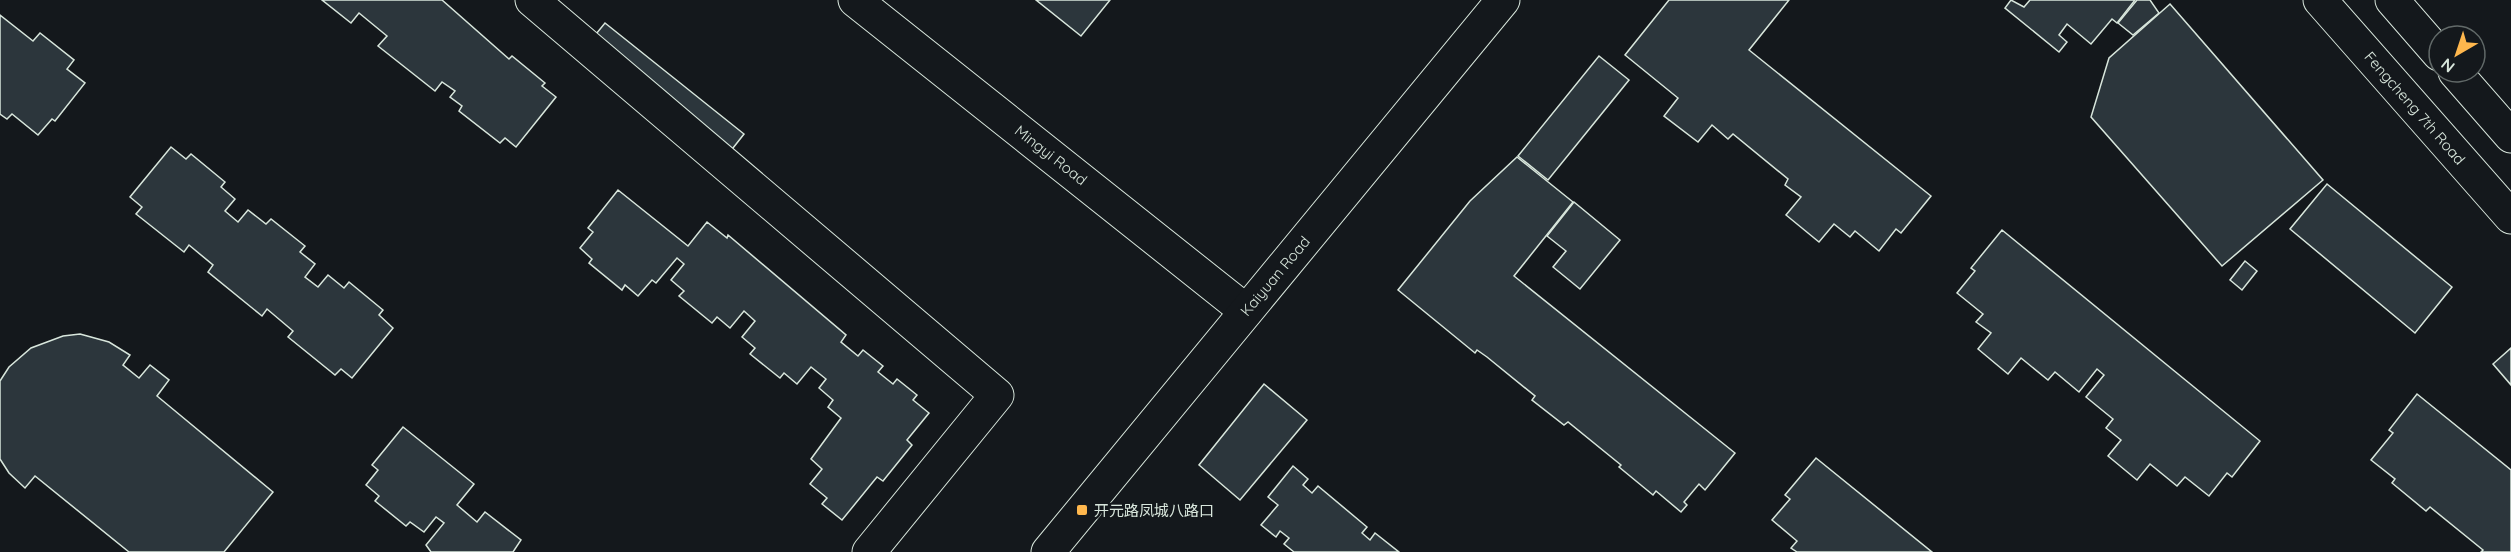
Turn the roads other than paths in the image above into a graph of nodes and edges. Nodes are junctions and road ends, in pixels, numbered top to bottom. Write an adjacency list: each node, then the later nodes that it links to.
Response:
1 (532, 0): 11 (street)
2 (855, 0): 10 (street, Mingyi Road)
3 (1503, 0): 10 (street, Kaiyuan Road)
4 (2320, 0): 9 (street, Fengcheng 7th Road)
5 (2392, 0): 6 (street)
6 (2427, 40)
7 (2466, 84): 8 (street)
8 (2511, 136)
9 (2511, 217)
10 (1246, 311): 12 (street, Kaiyuan Road)
11 (869, 552)
12 (1048, 552)

